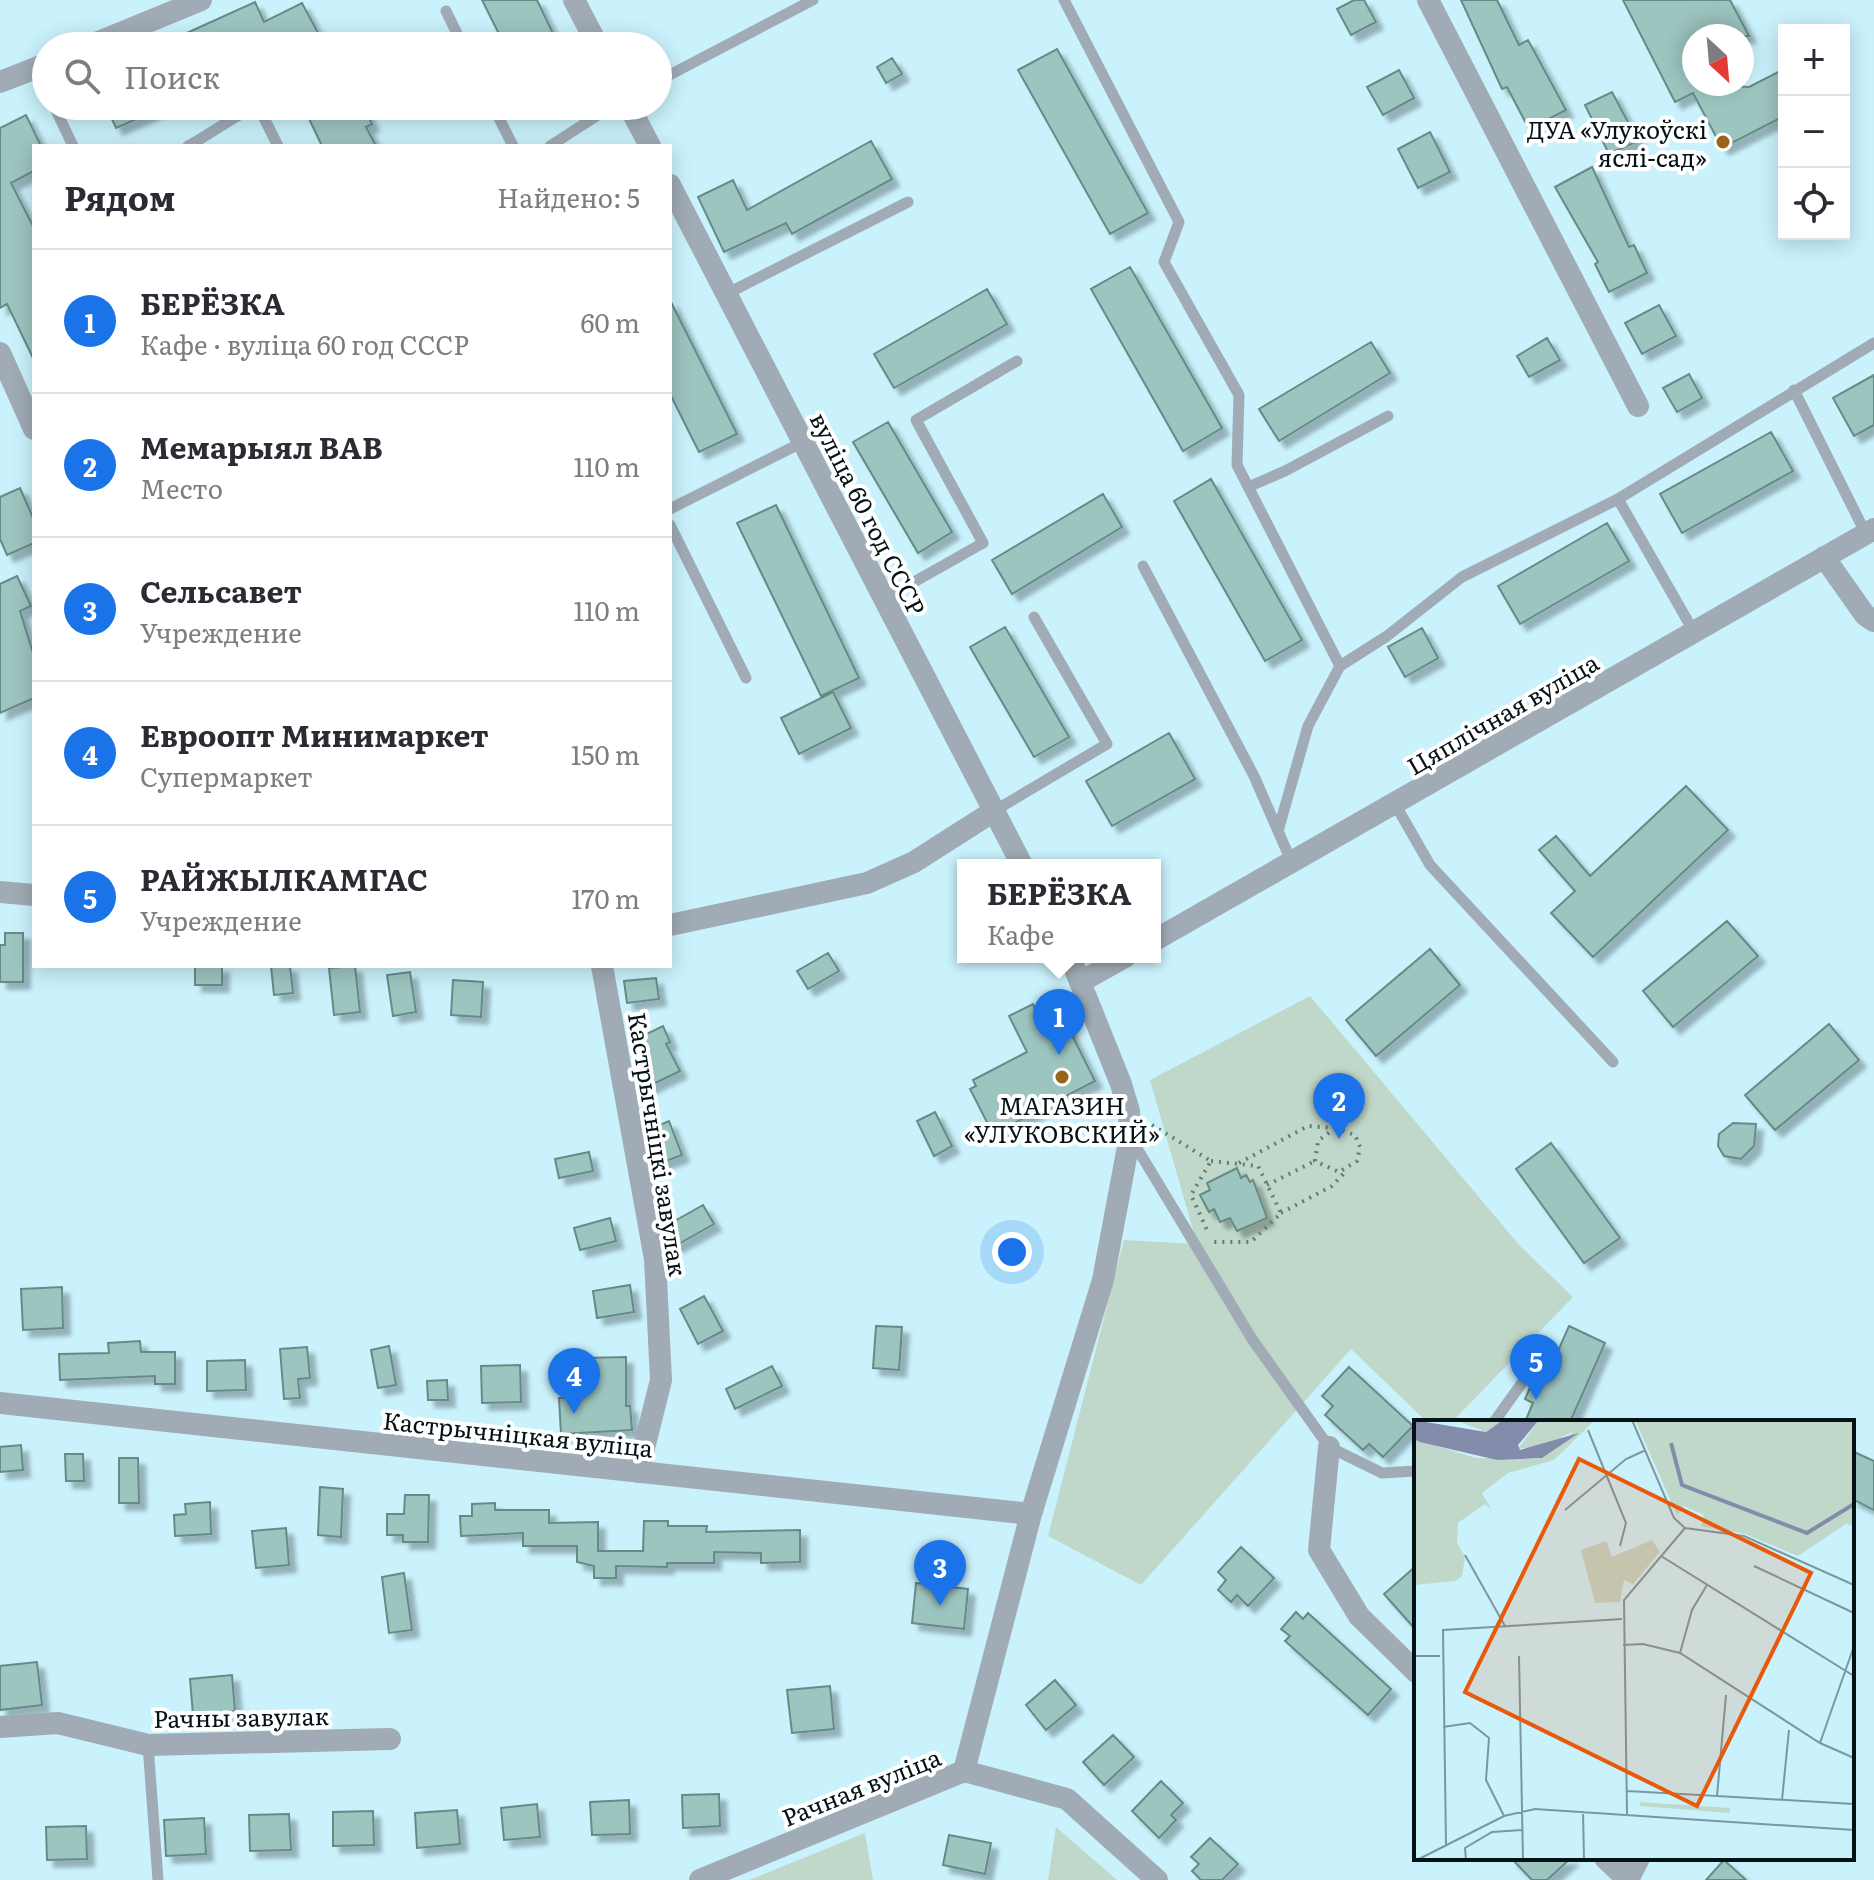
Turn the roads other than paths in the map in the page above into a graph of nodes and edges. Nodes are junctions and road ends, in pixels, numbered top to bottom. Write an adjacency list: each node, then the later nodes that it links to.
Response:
1 (201, 0): 7 (street)
2 (574, 0): 9 (street)
3 (813, 0): 11 (lane)
4 (1064, 0): 36 (lane)
5 (1428, 0): 33 (street)
6 (446, 11): 8 (lane)
7 (123, 32)
8 (456, 32)
9 (591, 32)
10 (32, 70): 12 (street)
11 (672, 74)
12 (0, 82)
13 (61, 120): 19 (lane)
14 (233, 120): 20 (lane)
15 (265, 120): 21 (lane)
16 (500, 120): 22 (lane)
17 (590, 120): 23 (lane)
18 (636, 120): 24 (street)
19 (72, 144)
20 (192, 144)
21 (277, 144)
22 (512, 144)
23 (553, 144)
24 (649, 144)
25 (672, 189): 27 (street, вуліца 60 год СССР)
26 (908, 202): 27 (lane)
27 (726, 294): 35 (street, вуліца 60 год СССР)
28 (1874, 343): 31 (lane)
29 (0, 353): 32 (street)
30 (1017, 361): 43 (lane)
31 (1794, 390): 37 (lane); 40 (lane)
32 (29, 405)
33 (1638, 406)
34 (1388, 416): 36 (lane)
35 (803, 442): 38 (lane); 43 (street, вуліца 60 год СССР)
36 (1248, 487): 47 (lane)
37 (1618, 499): 46 (lane); 47 (lane)
38 (672, 508)
39 (672, 529): 48 (lane)
40 (1870, 531): 41 (street, Цяплічная вуліца)
41 (1824, 557): 45 (street); 46 (street, Цяплічная вуліца)
42 (1143, 566): 51 (lane)
43 (884, 599): 50 (street, вуліца 60 год СССР)
44 (1034, 617): 50 (lane)
45 (1874, 621)
46 (1694, 632): 49 (street, Цяплічная вуліца)
47 (1340, 666): 51 (lane)
48 (746, 678)
49 (1395, 804): 53 (street, Цяплічная вуліца); 62 (lane)
50 (994, 811): 52 (street, вуліца 60 год СССР); 56 (street)
51 (1278, 831): 53 (lane)
52 (1019, 859)
53 (1292, 863): 57 (street, Цяплічная вуліца)
54 (0, 892): 55 (street)
55 (32, 895)
56 (672, 925)
57 (1161, 937)
58 (1073, 963): 61 (street)
59 (1114, 963): 61 (street)
60 (602, 968): 69 (street, Кастрычніцкі завулак)
61 (1082, 981): 63 (street)
62 (1613, 1062)
63 (1130, 1136): 67 (lane); 70 (street)
64 (1524, 1380): 66 (lane)
65 (0, 1403): 69 (street, Кастрычніцкая вуліца)
66 (1495, 1420)
67 (1329, 1447): 68 (lane); 71 (street)
68 (1414, 1471)
69 (638, 1472): 70 (street, Кастрычніцкая вуліца)
70 (1031, 1514): 75 (street)
71 (1414, 1670)
72 (0, 1727): 74 (street, Рачны завулак)
73 (390, 1739): 74 (street, Рачны завулак)
74 (148, 1745): 78 (lane)
75 (964, 1771): 79 (street, Рачная вуліца); 80 (street, Рачная вуліца)
76 (1607, 1860): 81 (street)
77 (1638, 1860): 81 (street)
78 (158, 1880)
79 (700, 1880)
80 (1157, 1880)
81 (1628, 1880)

